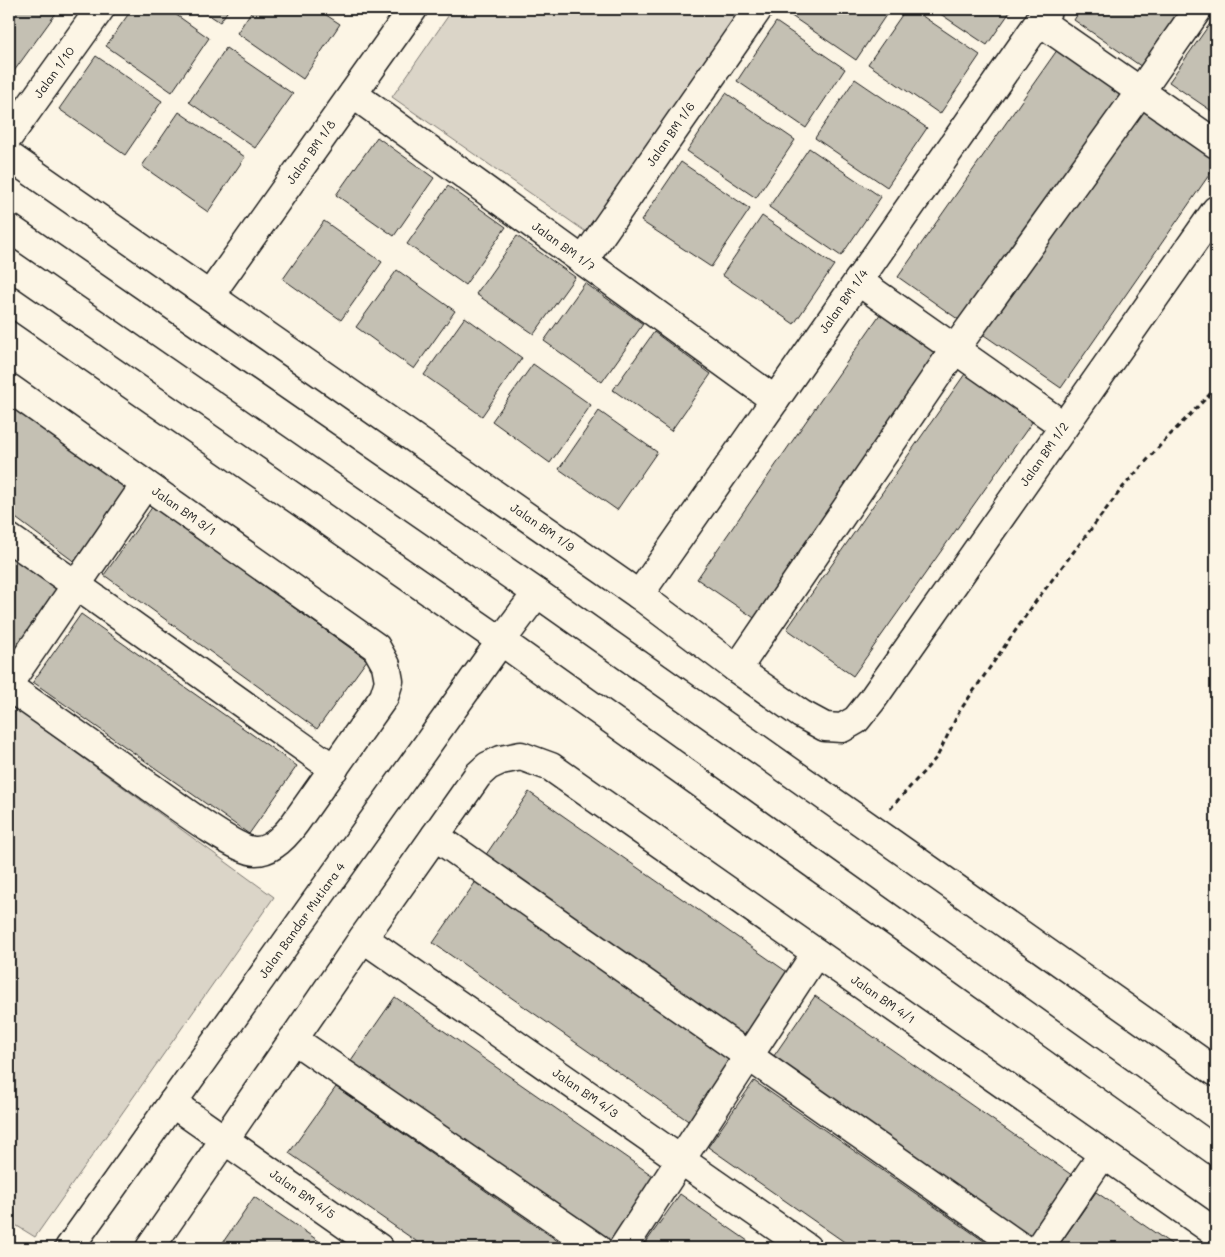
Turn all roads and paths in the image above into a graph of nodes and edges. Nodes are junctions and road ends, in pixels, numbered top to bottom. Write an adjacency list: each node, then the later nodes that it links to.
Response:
1 (100, 9): 8 (street, Jalan 1/10)
2 (413, 9): 7 (street, Jalan BM 1/8)
3 (758, 9): 13 (street, Jalan BM 1/6)
4 (1198, 9): 6 (street)
5 (1043, 15): 6 (street); 14 (street, Jalan BM 1/4)
6 (1140, 92): 9 (street); 17 (street)
7 (353, 94): 13 (street, Jalan BM 1/7); 15 (street, Jalan BM 1/8)
8 (9, 136)
9 (1216, 144)
10 (9, 156): 15 (street, Jalan BM 1/9)
11 (1216, 210): 21 (street, Jalan BM 1/2)
12 (9, 228): 25 (street)
13 (583, 261): 20 (street, Jalan BM 1/7)
14 (858, 280): 17 (street); 20 (street, Jalan BM 1/4)
15 (210, 295): 26 (street, Jalan BM 1/9)
16 (9, 300): 27 (street)
17 (955, 349): 21 (street); 28 (street)
18 (9, 388): 22 (street, Jalan BM 3/1)
19 (1216, 388): 33 (path)
20 (775, 400): 26 (street, Jalan BM 1/4)
21 (1064, 426): 31 (street, Jalan BM 1/2)
22 (145, 485): 24 (street); 32 (street, Jalan BM 3/1)
23 (9, 538): 24 (street)
24 (76, 585): 29 (street); 32 (street)
25 (537, 593): 27 (street, Jalan Bandar Mutiara 4); 33 (street)
26 (639, 594): 28 (street, Jalan BM 1/9)
27 (501, 641): 40 (street, Jalan Bandar Mutiara 4); 42 (street)
28 (737, 669): 31 (street, Jalan BM 1/9)
29 (9, 683)
30 (9, 687): 32 (street, Jalan BM 3/1)
31 (872, 700)
32 (334, 769)
33 (870, 828): 39 (street)
34 (435, 836): 35 (street, Jalan BM 4/1); 36 (street, Jalan BM 4/1); 38 (street)
35 (363, 938): 37 (street, Jalan BM 4/1); 44 (street, Jalan BM 4/3)
36 (816, 953): 38 (street); 43 (street, Jalan BM 4/1)
37 (293, 1039): 41 (street, Jalan BM 4/1); 49 (street)
38 (748, 1056): 44 (street); 52 (street)
39 (1216, 1072)
40 (172, 1103): 41 (street, Jalan BM 4/5); 47 (street, Jalan Bandar Mutiara 4)
41 (224, 1139): 46 (street, Jalan BM 4/1); 48 (street, Jalan BM 4/5)
42 (1216, 1151)
43 (1103, 1154): 45 (street, Jalan BM 4/1); 53 (street)
44 (680, 1159): 50 (street); 51 (street, Jalan BM 4/3)
45 (1216, 1233)
46 (157, 1246)
47 (69, 1248)
48 (380, 1248)
49 (597, 1248)
50 (622, 1248)
51 (807, 1248)
52 (1022, 1248)
53 (1039, 1248)

